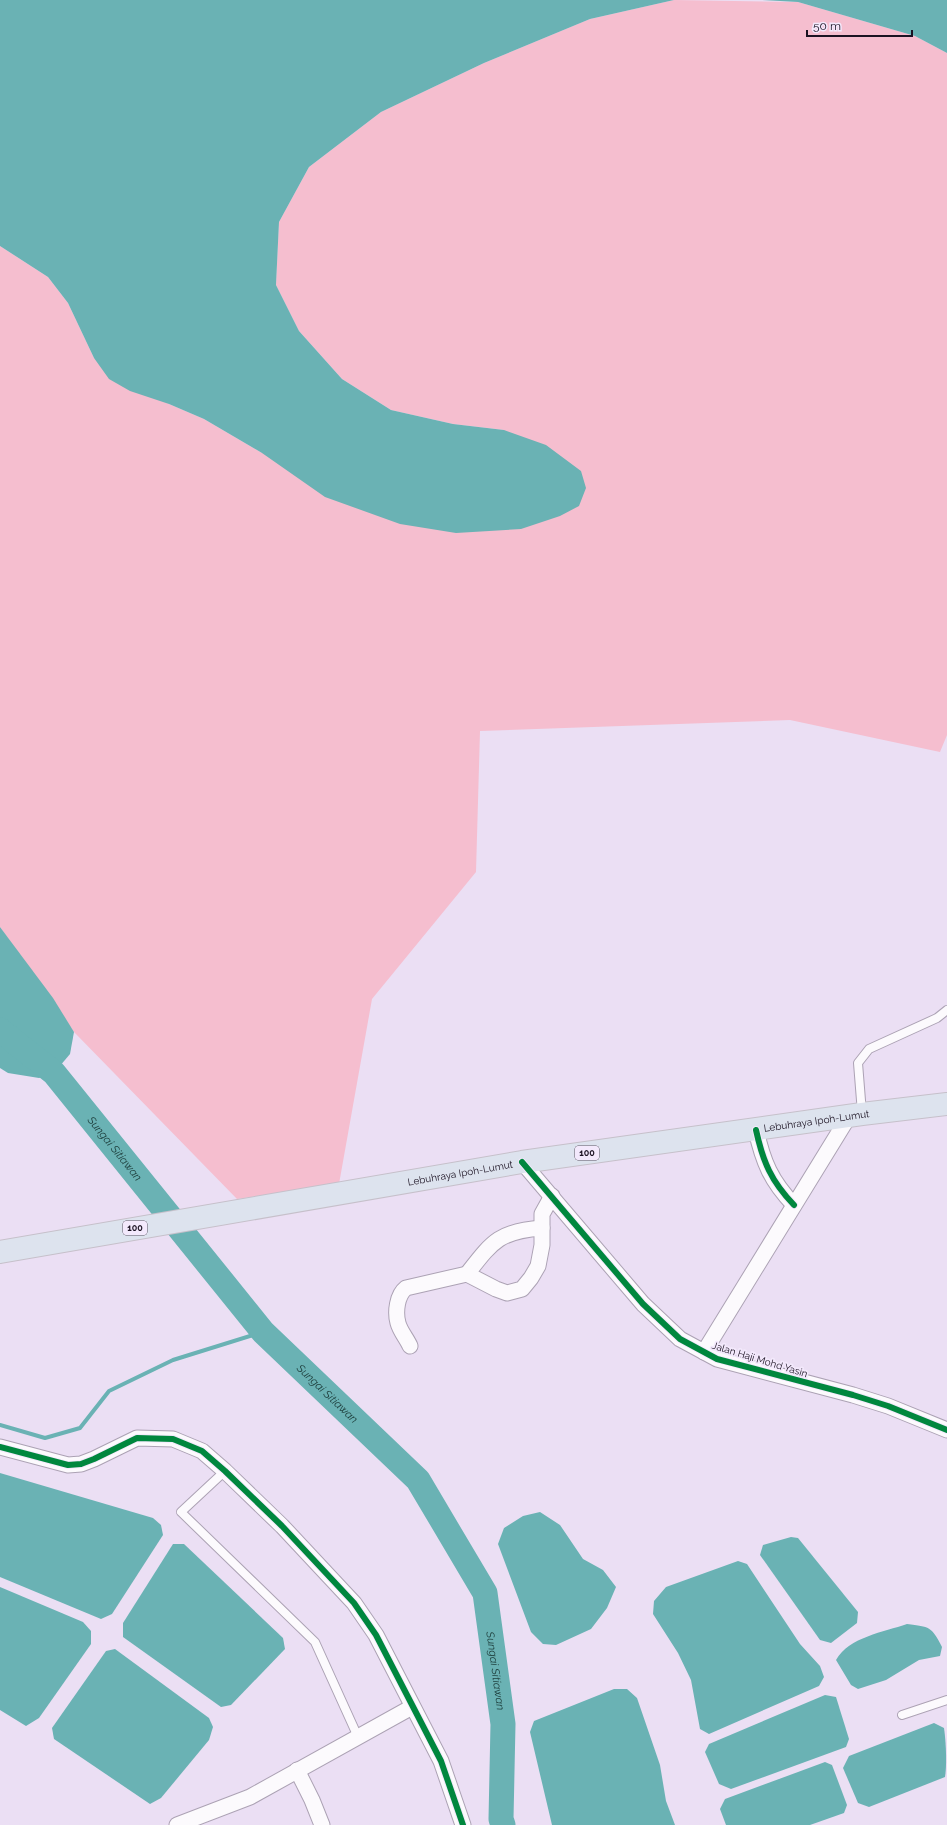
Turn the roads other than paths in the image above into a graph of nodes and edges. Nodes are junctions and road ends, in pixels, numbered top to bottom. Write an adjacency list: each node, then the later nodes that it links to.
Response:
1 (947, 1010): 3 (lane)
2 (947, 1104): 3 (highway, Lebuhraya Ipoh-Lumut / 100)
3 (855, 1115): 4 (highway, Lebuhraya Ipoh-Lumut / 100); 7 (street)
4 (756, 1130): 5 (highway, Lebuhraya Ipoh-Lumut / 100); 7 (street)
5 (522, 1162): 6 (street, Jalan Haji Mohd Yasin); 9 (highway, Lebuhraya Ipoh-Lumut / 100)
6 (552, 1196): 8 (street); 12 (street, Jalan Haji Mohd Yasin)
7 (794, 1204): 12 (street)
8 (542, 1228): 10 (street); 10 (street)
9 (0, 1252)
10 (467, 1274): 11 (street)
11 (410, 1346)
12 (704, 1352): 13 (street, Jalan Haji Mohd Yasin)
13 (947, 1430)
14 (0, 1447): 15 (street)
15 (225, 1471): 17 (street); 19 (lane)
16 (947, 1700): 18 (lane)
17 (411, 1704): 19 (street); 23 (street)
18 (902, 1715)
19 (358, 1737): 20 (street)
20 (297, 1770): 21 (street); 22 (street)
21 (177, 1825)
22 (322, 1825)
23 (463, 1825)

